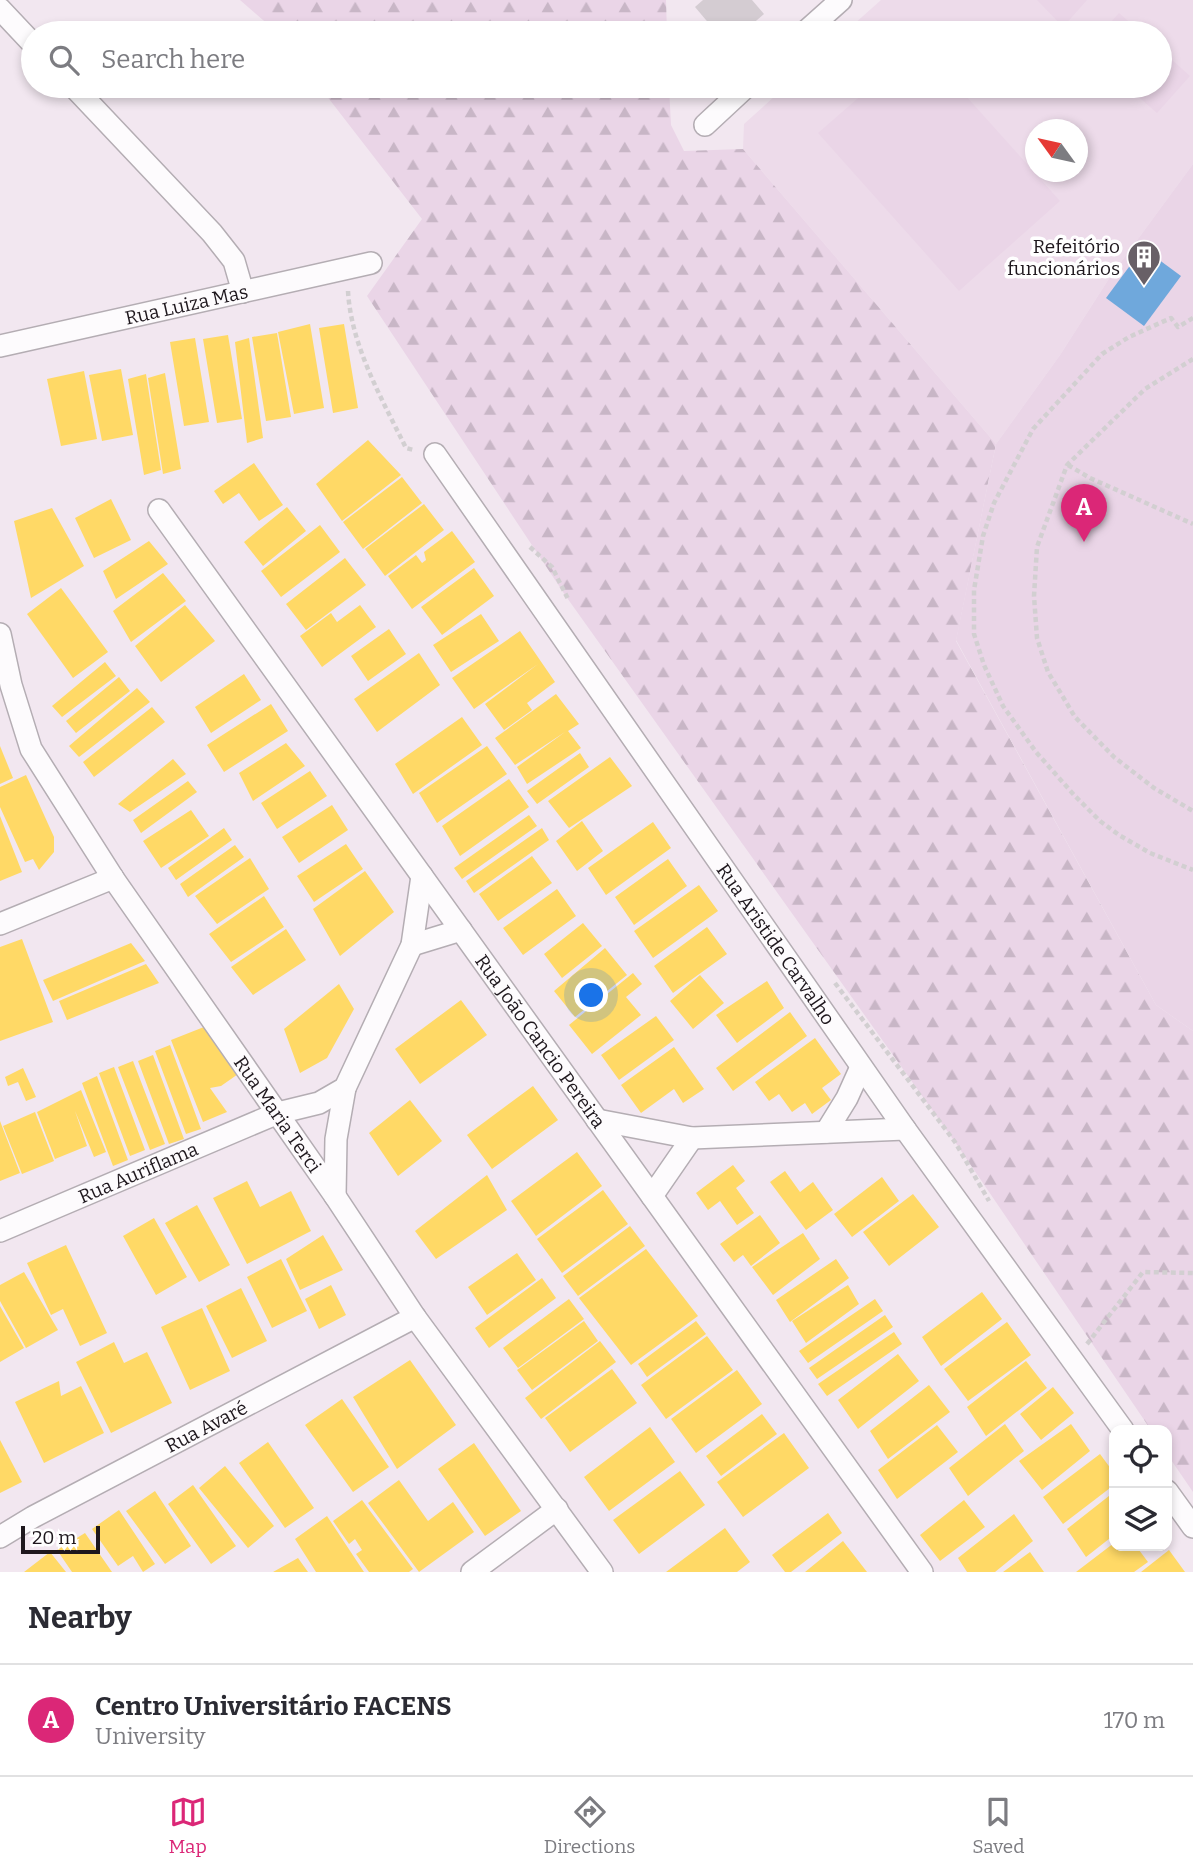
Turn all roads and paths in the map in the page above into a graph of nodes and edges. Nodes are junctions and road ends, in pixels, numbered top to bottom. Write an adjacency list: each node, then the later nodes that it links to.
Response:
1 (841, 0): 3 (street)
2 (0, 9): 4 (street)
3 (817, 21)
4 (21, 31)
5 (84, 98): 10 (street)
6 (734, 98): 7 (street)
7 (705, 125)
8 (371, 263): 9 (street, Rua Luiza Mas)
9 (347, 268): 10 (street, Rua Luiza Mas); 14 (path)
10 (243, 292): 12 (street, Rua Luiza Mas)
11 (1193, 318): 21 (path)
12 (0, 346)
13 (1193, 359): 15 (path)
14 (435, 454): 27 (street, Rua Aristide Carvalho)
15 (1067, 464): 17 (path); 20 (path)
16 (159, 510): 22 (street, Rua João Cancio Pereira)
17 (1193, 524)
18 (0, 634): 19 (street, Rua Maria Terci)
19 (5, 686): 23 (street, Rua Maria Terci)
20 (1193, 811)
21 (1193, 870)
22 (422, 876): 25 (street, Rua João Cancio Pereira); 26 (street)
23 (113, 878): 24 (street); 29 (street, Rua Maria Terci)
24 (0, 924)
25 (461, 930): 26 (street); 30 (street, Rua João Cancio Pereira)
26 (412, 945): 28 (street)
27 (862, 1067): 31 (street, Rua Aristide Carvalho); 32 (street)
28 (345, 1088): 29 (street, Rua Auriflama); 34 (street)
29 (278, 1113): 34 (street, Rua Maria Terci); 36 (street, Rua Auriflama)
30 (597, 1120): 33 (street); 35 (street, Rua João Cancio Pereira)
31 (905, 1129): 32 (street); 40 (street, Rua Aristide Carvalho)
32 (825, 1132): 33 (street)
33 (692, 1138): 35 (street)
34 (335, 1196): 38 (street, Rua Maria Terci)
35 (652, 1196): 47 (street, Rua João Cancio Pereira)
36 (0, 1231)
37 (1193, 1273): 39 (path)
38 (415, 1317): 42 (street, Rua Maria Terci); 44 (street, Rua Avaré)
39 (1082, 1351)
40 (1119, 1425)
41 (1172, 1498): 43 (street)
42 (557, 1509): 45 (street); 46 (street, Rua Maria Terci)
43 (1193, 1527)
44 (0, 1537)
45 (472, 1572)
46 (602, 1572)
47 (922, 1572)

